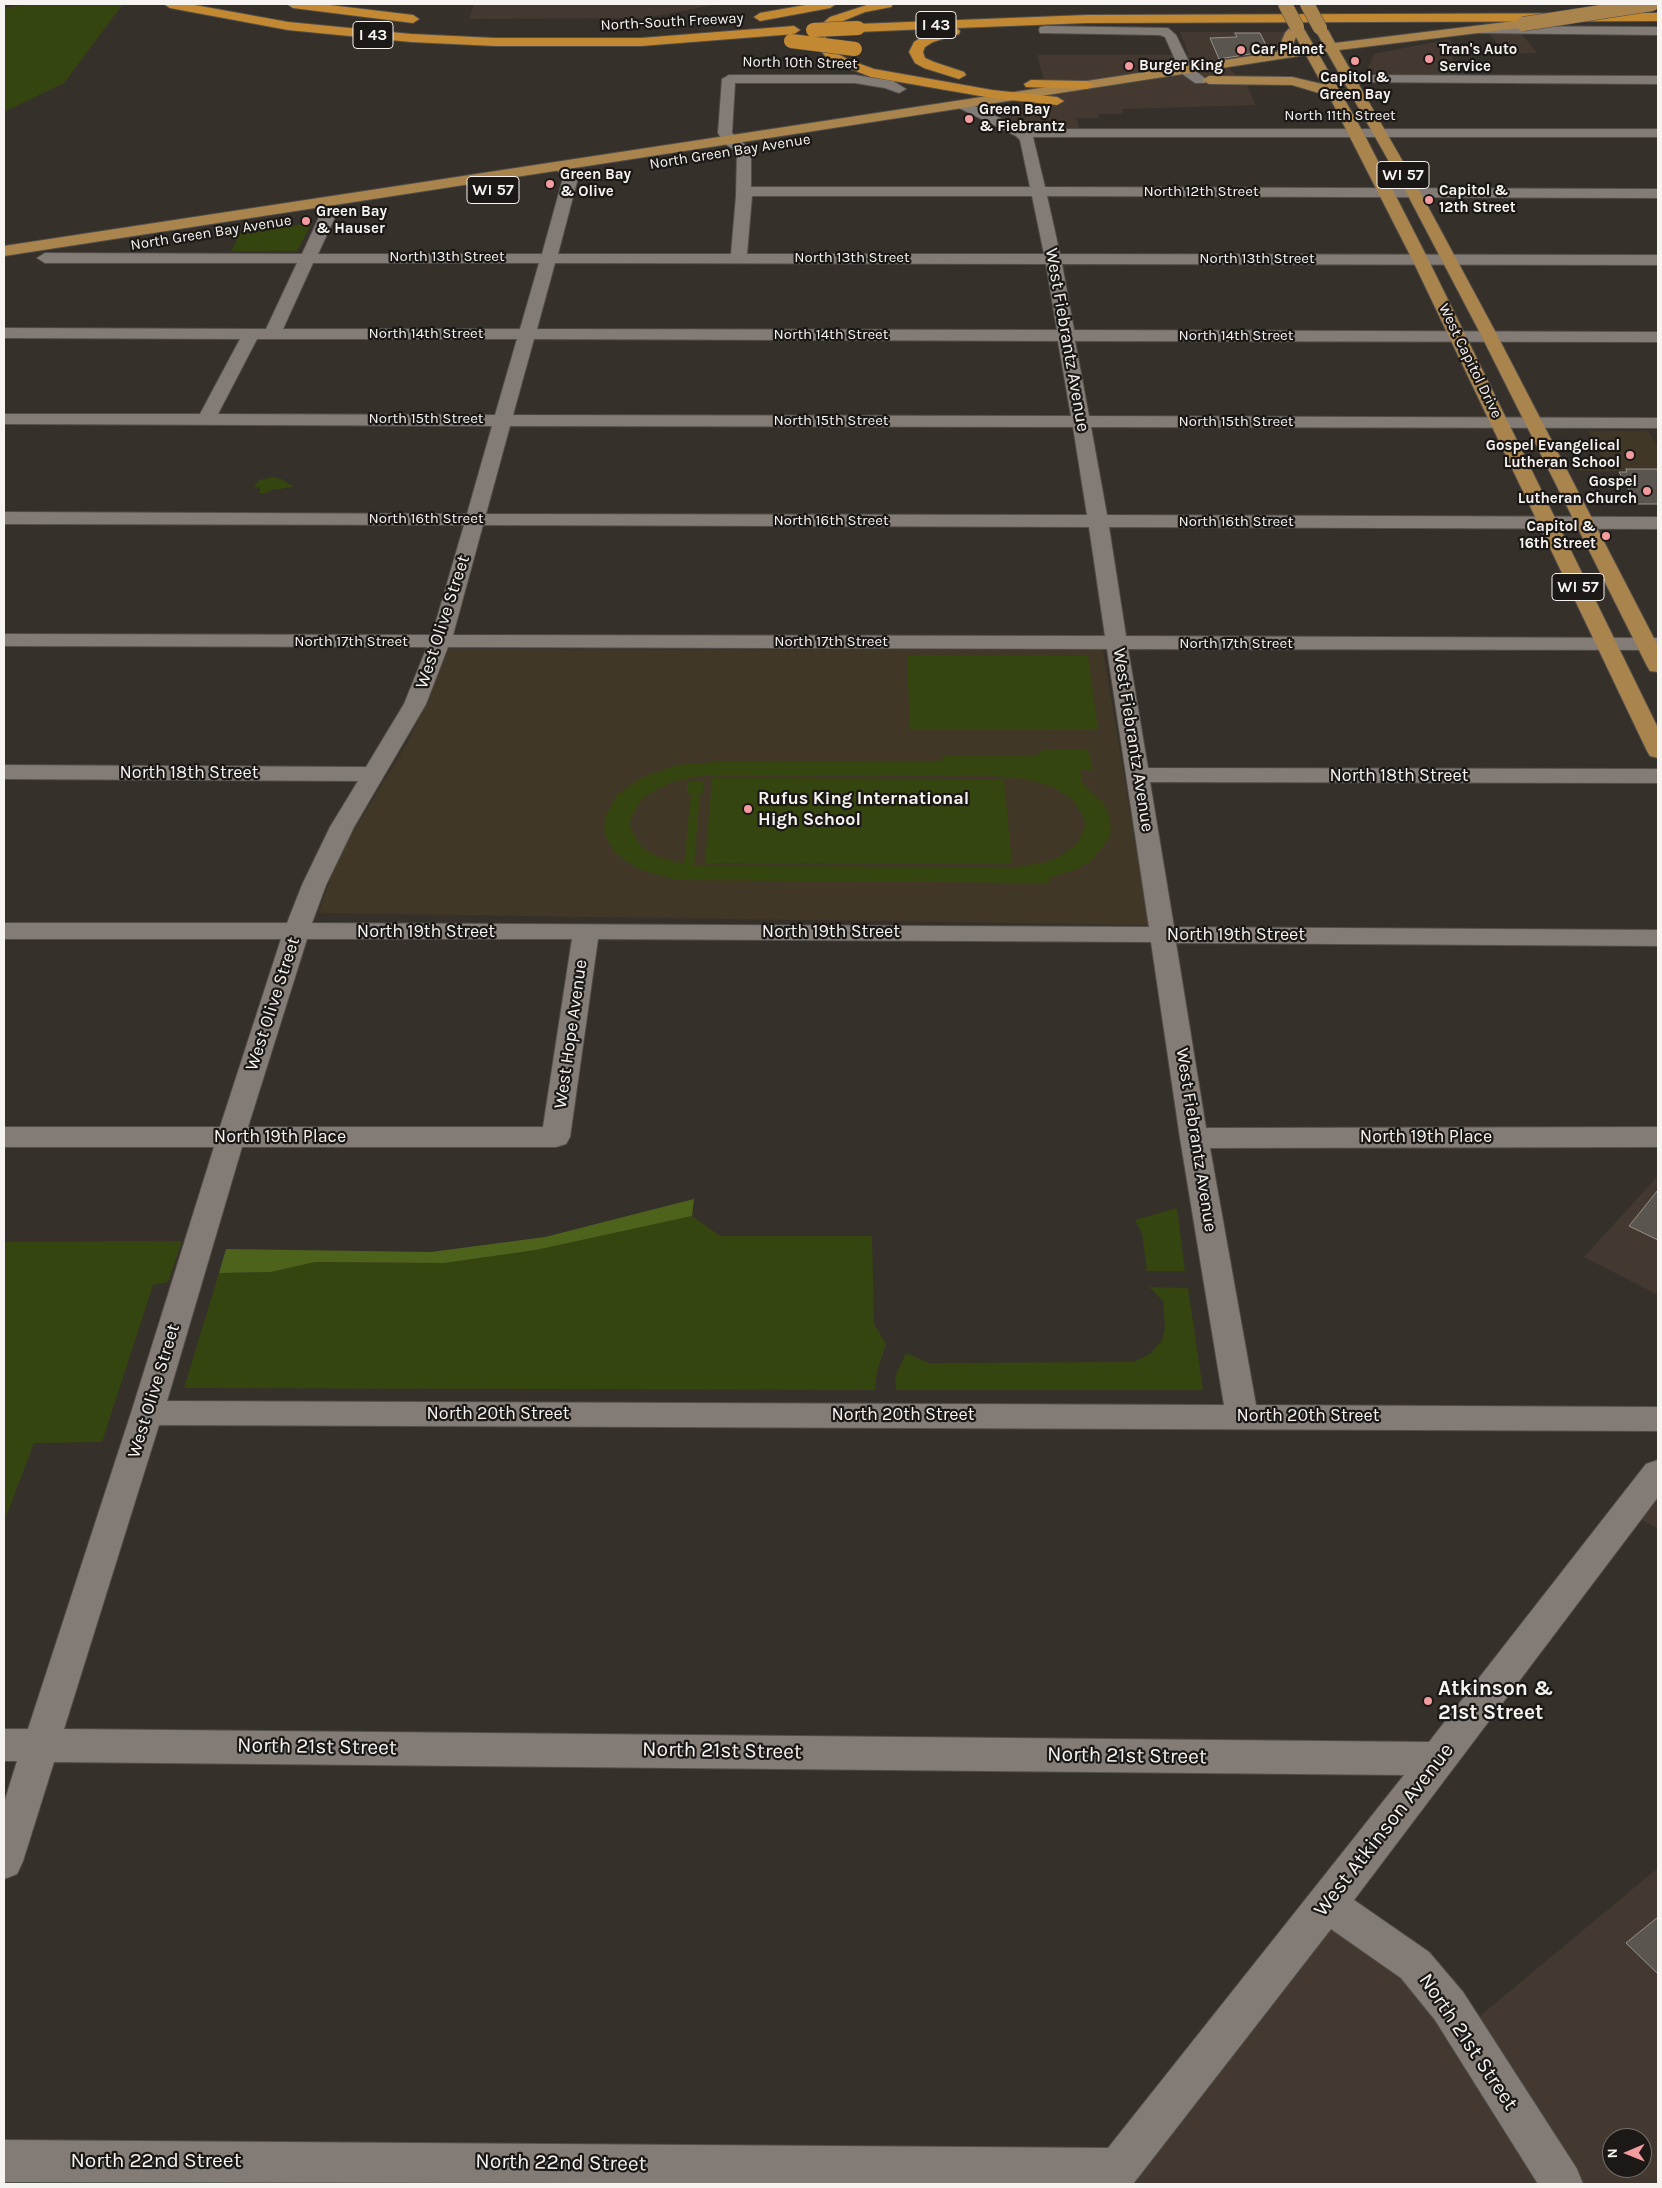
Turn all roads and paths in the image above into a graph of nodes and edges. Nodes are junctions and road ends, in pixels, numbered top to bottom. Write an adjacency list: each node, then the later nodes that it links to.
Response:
1 (170, 4): 25 (highway, North-South Freeway / I 43)
2 (293, 4): 16 (highway, I 43)
3 (830, 4): 14 (highway)
4 (887, 4): 35 (highway)
5 (1285, 4): 20 (main road, West Capitol Drive, bridge)
6 (1307, 4): 27 (main road, West Capitol Drive, bridge)
7 (1470, 4): 12 (highway)
8 (1652, 4): 23 (main road, North Green Bay Avenue, bridge)
9 (1083, 6): 11 (highway)
10 (1658, 10): 12 (highway, North-South Freeway / I 43)
11 (1185, 12): 12 (highway, North-South Freeway / I 43); 19 (highway, North-South Freeway / I 43)
12 (1560, 12)
13 (1658, 17): 15 (highway, North-South Freeway / I 43)
14 (748, 18)
15 (1470, 19): 17 (highway); 18 (highway, North-South Freeway / I 43)
16 (430, 20)
17 (1658, 21)
18 (1014, 22): 19 (highway, North-South Freeway / I 43); 36 (highway)
19 (863, 24): 21 (highway, North-South Freeway / I 43); 25 (highway, North-South Freeway / I 43, bridge)
20 (1297, 27): 28 (main road); 29 (main road, West Capitol Drive)
21 (645, 28)
22 (1045, 30): 31 (street)
23 (1480, 30): 24 (street); 27 (main road, North Green Bay Avenue)
24 (1658, 31)
25 (792, 35): 26 (highway, bridge)
26 (861, 51)
27 (1334, 52): 29 (main road, North Green Bay Avenue); 32 (main road, West Capitol Drive / WI 57)
28 (1282, 55): 29 (main road, North Green Bay Avenue / WI 57); 31 (main road, North Green Bay Avenue / WI 57)
29 (1313, 55): 33 (main road, North Green Bay Avenue); 38 (main road, West Capitol Drive)
30 (896, 63): 39 (highway)
31 (1186, 70): 33 (street); 36 (main road, North Green Bay Avenue / WI 57)
32 (1348, 79): 34 (street); 45 (main road, West Capitol Drive / WI 57)
33 (1200, 80): 38 (main road, WI 57); 40 (main road, North Green Bay Avenue / WI 57)
34 (1658, 80)
35 (920, 81): 39 (highway); 42 (highway)
36 (1087, 85): 39 (main road, North Green Bay Avenue / WI 57)
37 (899, 89): 48 (street, North 10th Street)
38 (1334, 93): 44 (main road, West Capitol Drive / WI 57)
39 (1010, 95): 40 (highway); 41 (main road, North Green Bay Avenue / WI 57)
40 (1057, 101): 43 (main road, North Green Bay Avenue / WI 57)
41 (962, 104): 42 (main road, North Green Bay Avenue / WI 57); 43 (street)
42 (946, 106): 48 (main road, North Green Bay Avenue / WI 57)
43 (982, 114): 46 (street); 49 (main road, North Green Bay Avenue / WI 57)
44 (1356, 132): 45 (street, North 11th Street); 46 (street, North 11th Street); 53 (main road, West Capitol Drive / WI 57)
45 (1378, 132): 47 (street, North 11th Street); 54 (main road, West Capitol Drive / WI 57)
46 (1021, 133): 52 (street, West Fiebrantz Avenue)
47 (1658, 133)
48 (729, 140): 49 (street); 50 (main road, North Green Bay Avenue / WI 57)
49 (744, 150): 50 (main road, North Green Bay Avenue / WI 57); 51 (street)
50 (566, 172): 56 (main road, North Green Bay Avenue / WI 57); 63 (street, West Olive Street)
51 (744, 191): 52 (street, North 12th Street); 64 (street)
52 (1039, 191): 53 (street, North 12th Street); 65 (street, West Fiebrantz Avenue)
53 (1387, 193): 54 (street, North 12th Street); 66 (main road, West Capitol Drive / WI 57)
54 (1414, 193): 55 (street, North 12th Street); 67 (main road, West Capitol Drive / WI 57)
55 (1658, 193)
56 (323, 209): 57 (main road, North Green Bay Avenue / WI 57); 58 (main road, North Green Bay Avenue / WI 57); 61 (street)
57 (81, 240): 58 (street); 59 (main road, North Green Bay Avenue / WI 57)
58 (114, 247): 60 (street); 62 (main road, North Green Bay Avenue / WI 57)
59 (4, 251)
60 (152, 257): 61 (street, North 13th Street); 62 (street, North 13th Street)
61 (310, 257): 63 (street, North 13th Street); 72 (street)
62 (45, 258): 69 (main road, North Green Bay Avenue / WI 57)
63 (549, 258): 64 (street, North 13th Street); 73 (street, West Olive Street)
64 (739, 258): 65 (street, North 13th Street)
65 (1053, 259): 66 (street, North 13th Street); 74 (street, West Fiebrantz Avenue)
66 (1420, 259): 67 (street, North 13th Street); 75 (main road, West Capitol Drive / WI 57)
67 (1449, 260): 68 (street, North 13th Street); 76 (main road, West Capitol Drive / WI 57)
68 (1658, 260)
69 (4, 265)
70 (4, 333): 71 (street, North 14th Street)
71 (252, 333): 72 (street, North 14th Street); 79 (street)
72 (272, 334): 73 (street, North 14th Street)
73 (526, 334): 74 (street, North 14th Street); 80 (street, West Olive Street)
74 (1067, 335): 75 (street, North 14th Street); 81 (street, West Fiebrantz Avenue)
75 (1458, 337): 76 (street, North 14th Street); 82 (main road, West Capitol Drive / WI 57)
76 (1490, 337): 77 (street, North 14th Street); 83 (main road, West Capitol Drive / WI 57)
77 (1658, 337)
78 (4, 419): 79 (street, North 15th Street)
79 (206, 419): 80 (street, North 15th Street)
80 (502, 420): 81 (street, North 15th Street); 86 (street, West Olive Street)
81 (1081, 422): 82 (street, North 15th Street); 87 (street, West Fiebrantz Avenue)
82 (1499, 423): 83 (street, North 15th Street); 88 (main road, West Capitol Drive / WI 57)
83 (1534, 423): 84 (street, North 15th Street); 89 (main road, West Capitol Drive / WI 57)
84 (1658, 423)
85 (4, 518): 86 (street, North 16th Street)
86 (474, 519): 87 (street, North 16th Street); 92 (street, West Olive Street)
87 (1098, 522): 88 (street, North 16th Street); 93 (street, West Fiebrantz Avenue)
88 (1548, 523): 89 (street, North 16th Street); 94 (main road, West Capitol Drive / WI 57)
89 (1584, 523): 90 (street, North 16th Street); 95 (main road, West Capitol Drive / WI 57)
90 (1658, 523)
91 (4, 640): 92 (street, North 17th Street)
92 (440, 642): 93 (street, North 17th Street); 99 (street, West Olive Street)
93 (1117, 644): 94 (street, North 17th Street); 100 (street, West Fiebrantz Avenue)
94 (1606, 644): 95 (street, North 17th Street); 97 (main road, West Capitol Drive / WI 57)
95 (1653, 644): 96 (main road, West Capitol Drive / WI 57)
96 (1658, 666)
97 (1658, 751)
98 (4, 772): 99 (street, North 18th Street)
99 (373, 774): 104 (street, West Olive Street)
100 (1139, 775): 101 (street, North 18th Street); 105 (street, West Fiebrantz Avenue)
101 (1658, 776)
102 (4, 931): 104 (street, North 19th Street)
103 (586, 931): 104 (street, North 19th Street); 105 (street, North 19th Street); 107 (street, West Hope Avenue)
104 (296, 932): 109 (street, West Olive Street)
105 (1164, 934): 106 (street, North 19th Street); 111 (street, West Fiebrantz Avenue)
106 (1658, 938)
107 (556, 1136): 109 (street, North 19th Place)
108 (4, 1137): 109 (street, North 19th Place)
109 (231, 1137): 112 (street, West Olive Street)
110 (1658, 1137): 111 (street, North 19th Place)
111 (1194, 1138): 113 (street, West Fiebrantz Avenue)
112 (147, 1414): 113 (street, North 20th Street); 116 (street, West Olive Street)
113 (1242, 1416): 114 (street, North 20th Street)
114 (1658, 1419)
115 (1658, 1473): 118 (street, West Atkinson Avenue)
116 (41, 1744): 117 (street, North 21st Street); 118 (street, North 21st Street); 119 (street, West Olive Street)
117 (4, 1745)
118 (1440, 1759): 120 (street, West Atkinson Avenue)
119 (4, 1861)
120 (1327, 1904): 123 (street, West Atkinson Avenue); 124 (street, North 21st Street)
121 (4, 2161): 122 (street, North 22nd Street)
122 (554, 2174): 123 (street, North 22nd Street)
123 (1112, 2176)
124 (1562, 2184)

